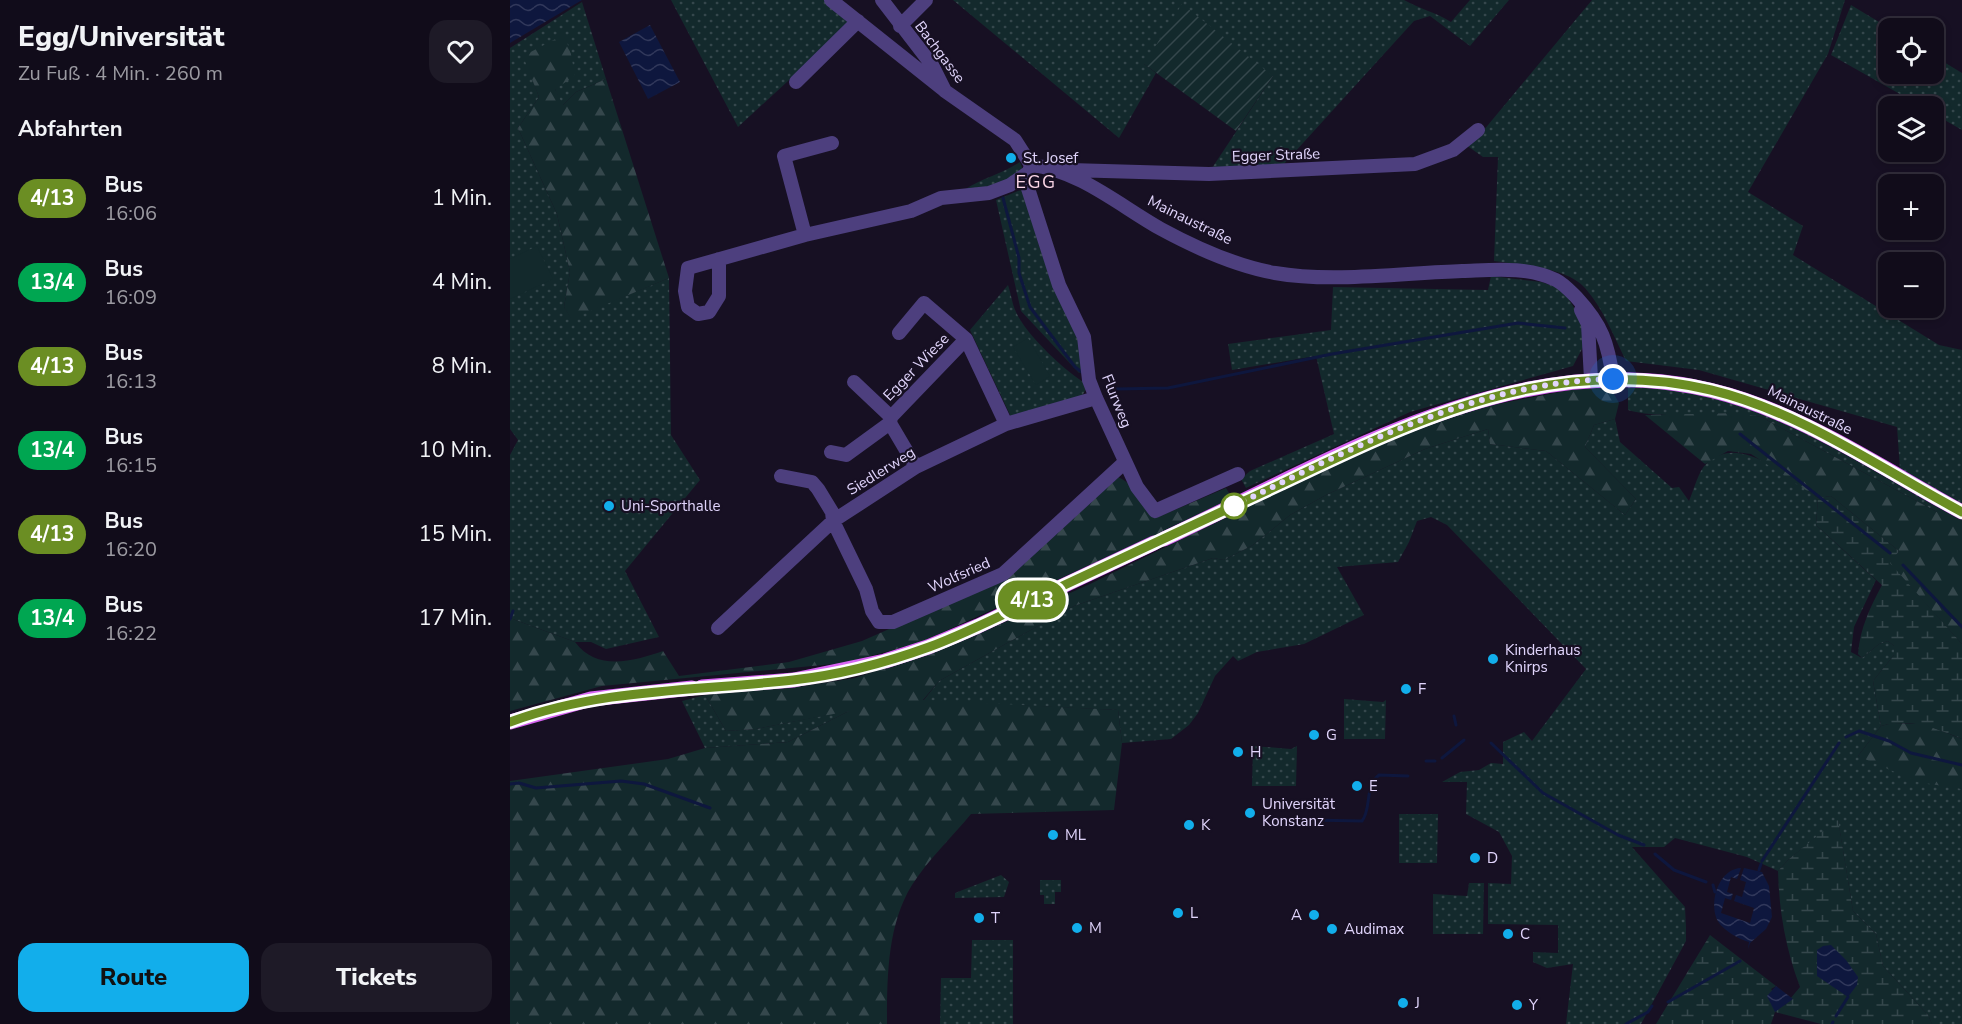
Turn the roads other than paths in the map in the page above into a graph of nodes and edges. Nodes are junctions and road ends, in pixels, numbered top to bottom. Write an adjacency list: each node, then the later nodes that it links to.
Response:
1 (831, 0): 4 (street)
2 (882, 0): 5 (street, Bachgasse)
3 (926, 0): 5 (street)
4 (858, 21): 6 (street); 7 (street)
5 (900, 26): 7 (street, Bachgasse)
6 (796, 82)
7 (945, 91): 10 (street, Bachgasse)
8 (1478, 130): 11 (street, Egger Straße)
9 (832, 143): 12 (street)
10 (1027, 171): 11 (street, Mainaustraße); 12 (street); 20 (street, Flurweg)
11 (1065, 172): 14 (street, Mainaustraße)
12 (805, 235): 13 (street)
13 (719, 259): 13 (street)
14 (1576, 297): 17 (street); 18 (street, Mainaustraße)
15 (898, 333): 16 (street, Egger Wiese)
16 (966, 339): 21 (street, Egger Wiese); 22 (street, Egger Wiese)
17 (1591, 379): 18 (main road); 31 (main road)
18 (1613, 379): 28 (main road, Mainaustraße)
19 (854, 382): 21 (street, Egger Wiese)
20 (1096, 398): 22 (street, Siedlerweg); 24 (street, Flurweg)
21 (890, 420): 23 (street, Egger Wiese); 25 (street, Egger Wiese)
22 (1006, 424): 25 (street, Siedlerweg)
23 (831, 452)
24 (1125, 462): 26 (street, Flurweg); 29 (street, Wolfsried)
25 (916, 467): 29 (street, Siedlerweg)
26 (1238, 474)
27 (781, 476): 29 (street)
28 (1962, 512)
29 (833, 521): 30 (street, Siedlerweg)
30 (718, 628)
31 (510, 722)

